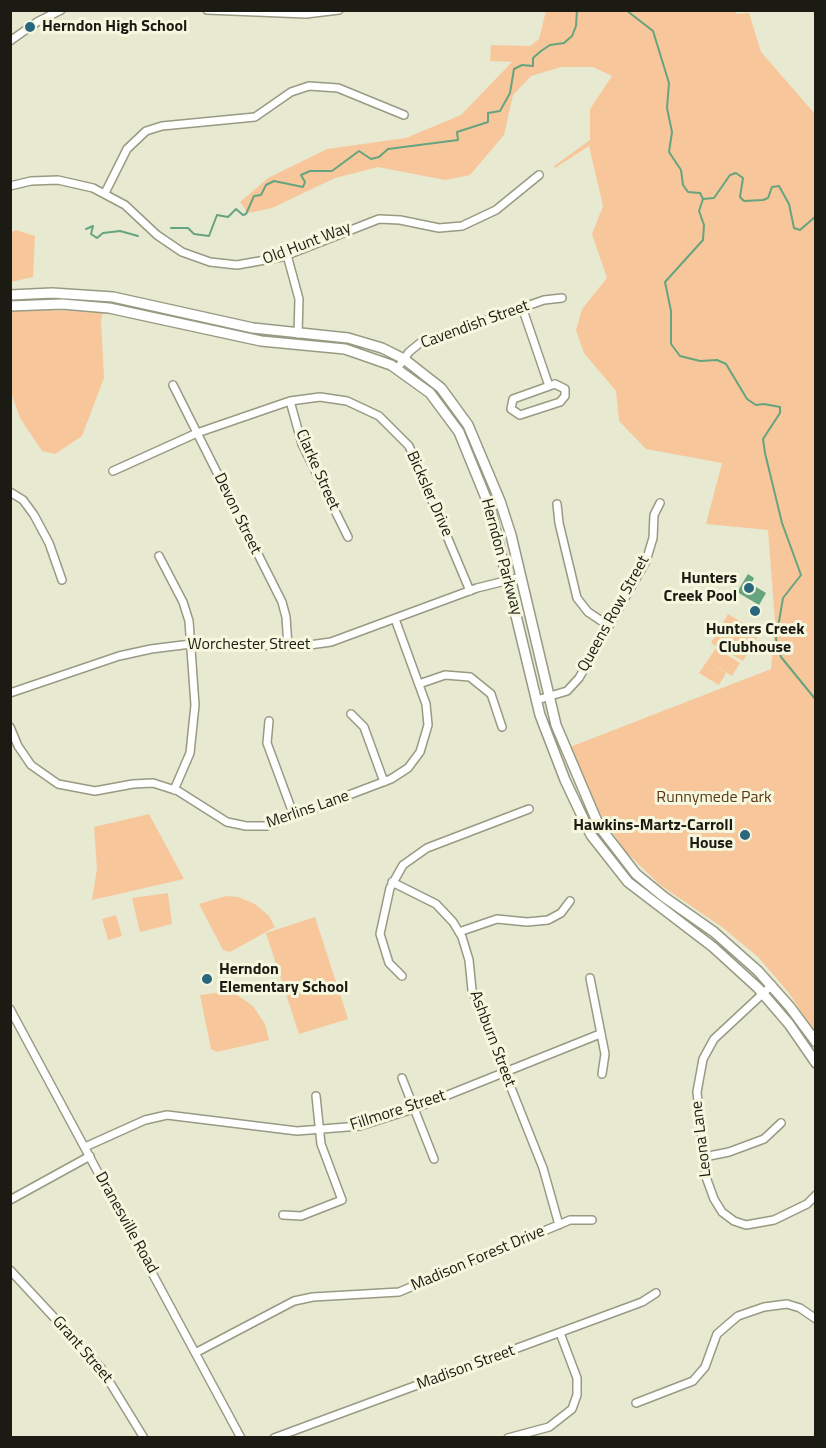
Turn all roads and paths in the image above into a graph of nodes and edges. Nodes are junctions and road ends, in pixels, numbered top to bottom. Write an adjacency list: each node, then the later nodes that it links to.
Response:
1 (61, 10): 5 (street)
2 (207, 10): 4 (street)
3 (339, 10): 4 (street)
4 (281, 12)
5 (10, 40)
6 (404, 115): 9 (street)
7 (539, 175): 10 (street, Old Hunt Way)
8 (10, 186): 9 (street, Old Hunt Way)
9 (105, 193): 10 (street, Old Hunt Way)
10 (288, 255): 15 (street)
11 (10, 295): 15 (main road, Herndon Parkway)
12 (562, 298): 14 (street, Cavendish Street)
13 (10, 306): 17 (main road, Herndon Parkway)
14 (522, 307): 16 (street, Cavendish Street); 19 (street)
15 (298, 334): 16 (main road, Herndon Parkway)
16 (404, 359): 17 (street, Cavendish Street); 28 (main road, Herndon Parkway)
17 (397, 369): 30 (main road, Herndon Parkway)
18 (173, 385): 21 (street, Devon Street)
19 (549, 386): 19 (street)
20 (290, 401): 21 (street, Bicksler Drive); 26 (street, Clarke Street); 31 (street, Bicksler Drive)
21 (197, 433): 22 (street, Bicksler Drive); 35 (street, Devon Street)
22 (113, 471)
23 (10, 492): 29 (street)
24 (660, 503): 33 (street, Queens Row Street)
25 (557, 504): 33 (street)
26 (348, 537)
27 (159, 556): 34 (street)
28 (520, 577): 30 (street, Worchester Street); 38 (main road, Herndon Parkway)
29 (62, 580)
30 (509, 580): 31 (street, Worchester Street); 39 (main road, Herndon Parkway)
31 (470, 591): 32 (street, Worchester Street)
32 (395, 619): 35 (street, Worchester Street); 36 (street, Merlins Lane)
33 (609, 626): 38 (street, Queens Row Street)
34 (191, 644): 35 (street, Worchester Street); 37 (street, Worchester Street); 45 (street)
35 (288, 646)
36 (419, 684): 43 (street); 44 (street, Merlins Lane)
37 (10, 693)
38 (548, 698): 39 (street, Queens Row Street); 53 (main road, Herndon Parkway)
39 (537, 700): 54 (main road, Herndon Parkway)
40 (351, 714): 44 (street)
41 (268, 721): 47 (street)
42 (10, 727): 45 (street, Merlins Lane)
43 (502, 727)
44 (384, 782): 47 (street, Merlins Lane)
45 (174, 790): 47 (street, Merlins Lane)
46 (529, 809): 48 (street)
47 (294, 816)
48 (392, 882): 50 (street, Ashburn Street); 51 (street)
49 (570, 901): 50 (street)
50 (459, 932): 59 (street, Ashburn Street)
51 (402, 976)
52 (590, 978): 56 (street)
53 (772, 985): 54 (street, Leona Lane); 57 (main road, Herndon Parkway)
54 (763, 993): 58 (main road, Herndon Parkway); 68 (street, Leona Lane)
55 (10, 1009): 66 (street, Dranesville Road)
56 (600, 1034): 59 (street, Fillmore Street); 60 (street)
57 (816, 1042)
58 (816, 1063)
59 (505, 1072): 63 (street, Fillmore Street); 74 (street, Ashburn Street)
60 (602, 1074)
61 (402, 1078): 63 (street)
62 (316, 1096): 65 (street)
63 (413, 1109): 65 (street, Fillmore Street); 69 (street)
64 (781, 1123): 68 (street)
65 (318, 1131): 66 (street, Fillmore Street); 72 (street)
66 (85, 1147): 67 (street, Dranesville Road)
67 (90, 1156): 71 (street); 79 (street, Dranesville Road)
68 (704, 1157): 70 (street, Leona Lane)
69 (434, 1160)
70 (816, 1195)
71 (10, 1200)
72 (283, 1215)
73 (592, 1220): 74 (street, Madison Forest Drive)
74 (559, 1225): 79 (street, Madison Forest Drive)
75 (10, 1270): 81 (street, Grant Street)
76 (656, 1293): 78 (street, Madison Street)
77 (816, 1318): 80 (street)
78 (560, 1333): 83 (street, Madison Street); 84 (street)
79 (197, 1352): 82 (street, Dranesville Road)
80 (636, 1403)
81 (144, 1437)
82 (241, 1437)
83 (274, 1437)
84 (508, 1437)

